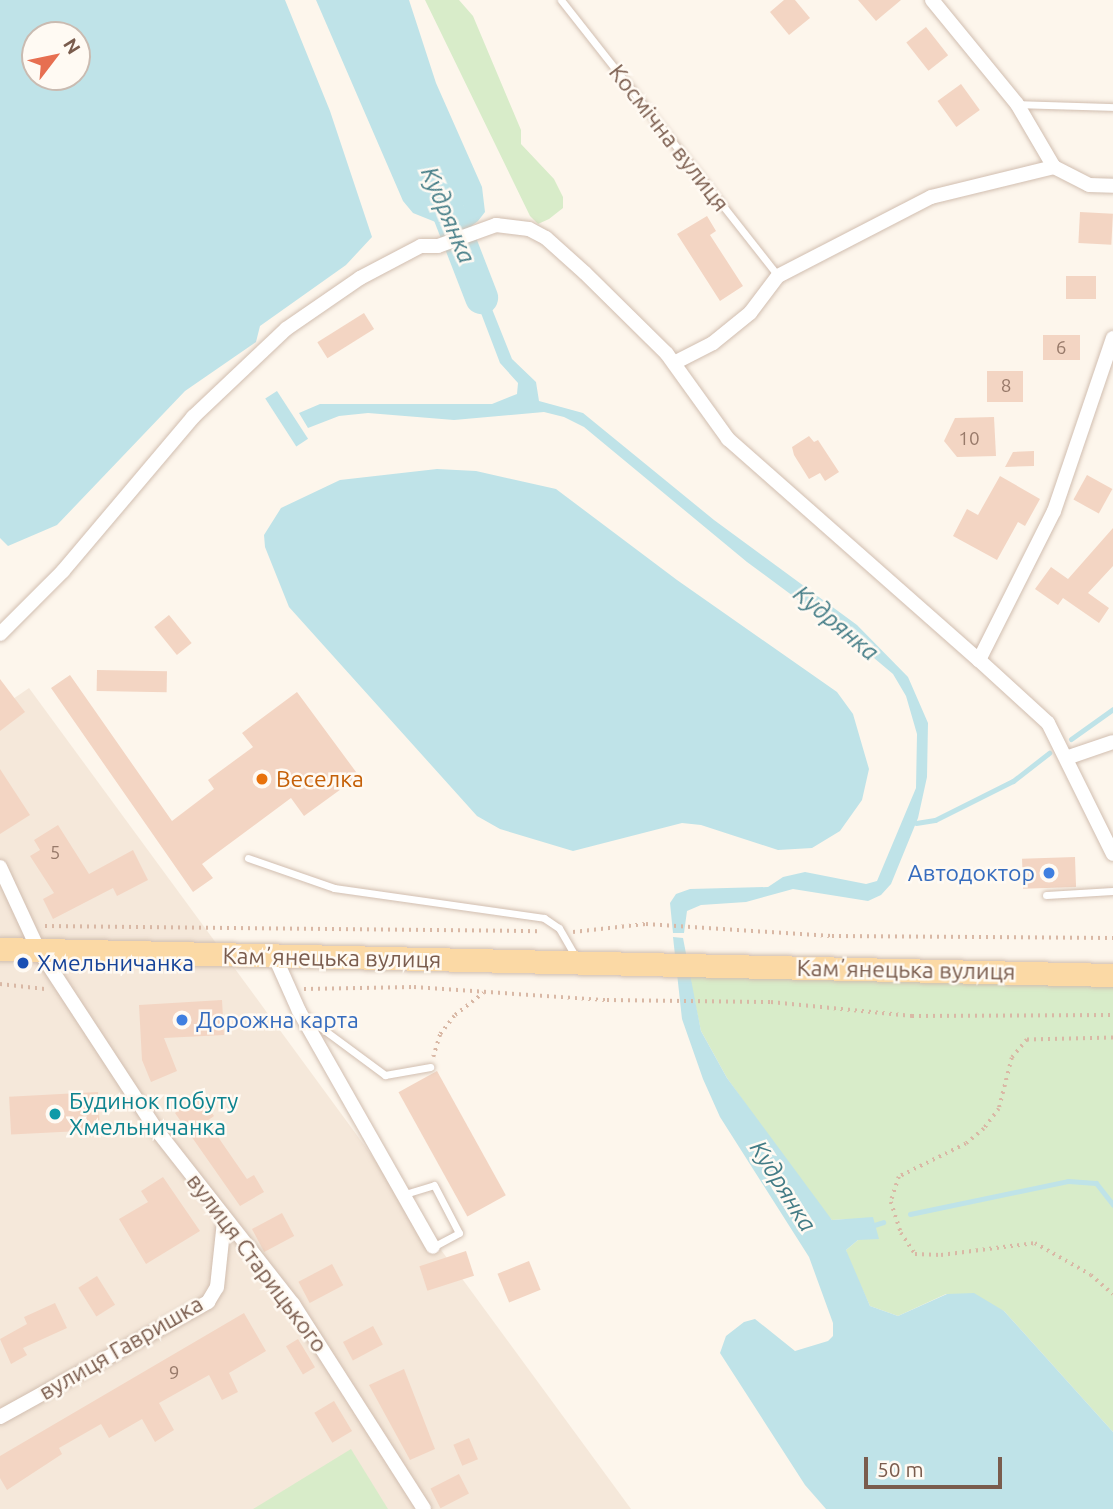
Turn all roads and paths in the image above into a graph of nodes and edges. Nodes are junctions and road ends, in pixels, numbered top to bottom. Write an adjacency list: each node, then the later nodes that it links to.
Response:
1 (561, 0): 7 (lane, Космічна вулиця)
2 (932, 0): 3 (street)
3 (1017, 104): 4 (lane); 5 (street)
4 (1113, 107)
5 (1054, 167): 6 (street); 7 (street)
6 (1113, 186)
7 (778, 276): 9 (street)
8 (1113, 338): 11 (street)
9 (674, 363): 10 (street); 11 (street)
10 (0, 634)
11 (979, 660): 13 (street)
12 (1113, 742): 13 (street)
13 (1069, 757): 14 (street)
14 (1113, 853)
15 (248, 858): 20 (lane)
16 (0, 867): 19 (street, вулиця Старицького)
17 (1113, 891): 18 (lane)
18 (1046, 895)
19 (29, 926): 20 (path); 23 (street, вулиця Старицького)
20 (563, 933): 21 (path); 25 (lane)
21 (1113, 937)
22 (0, 949): 23 (main road, Камʼянецька вулиця)
23 (38, 950): 24 (main road, Камʼянецька вулиця); 30 (street, вулиця Старицького)
24 (275, 957): 25 (main road, Камʼянецька вулиця); 28 (street)
25 (578, 964): 26 (main road, Камʼянецька вулиця)
26 (1113, 975)
27 (0, 984): 30 (path)
28 (290, 990): 29 (path); 31 (street)
29 (485, 992): 32 (path); 34 (path)
30 (68, 994): 36 (street, вулиця Старицького)
31 (299, 1011): 34 (lane); 35 (street)
32 (1113, 1015)
33 (1113, 1038): 38 (path)
34 (430, 1067)
35 (405, 1194): 37 (street); 37 (lane)
36 (224, 1221): 39 (street, вулиця Гавришка); 40 (street, вулиця Старицького)
37 (433, 1247)
38 (1113, 1294)
39 (0, 1417)
40 (424, 1509)

